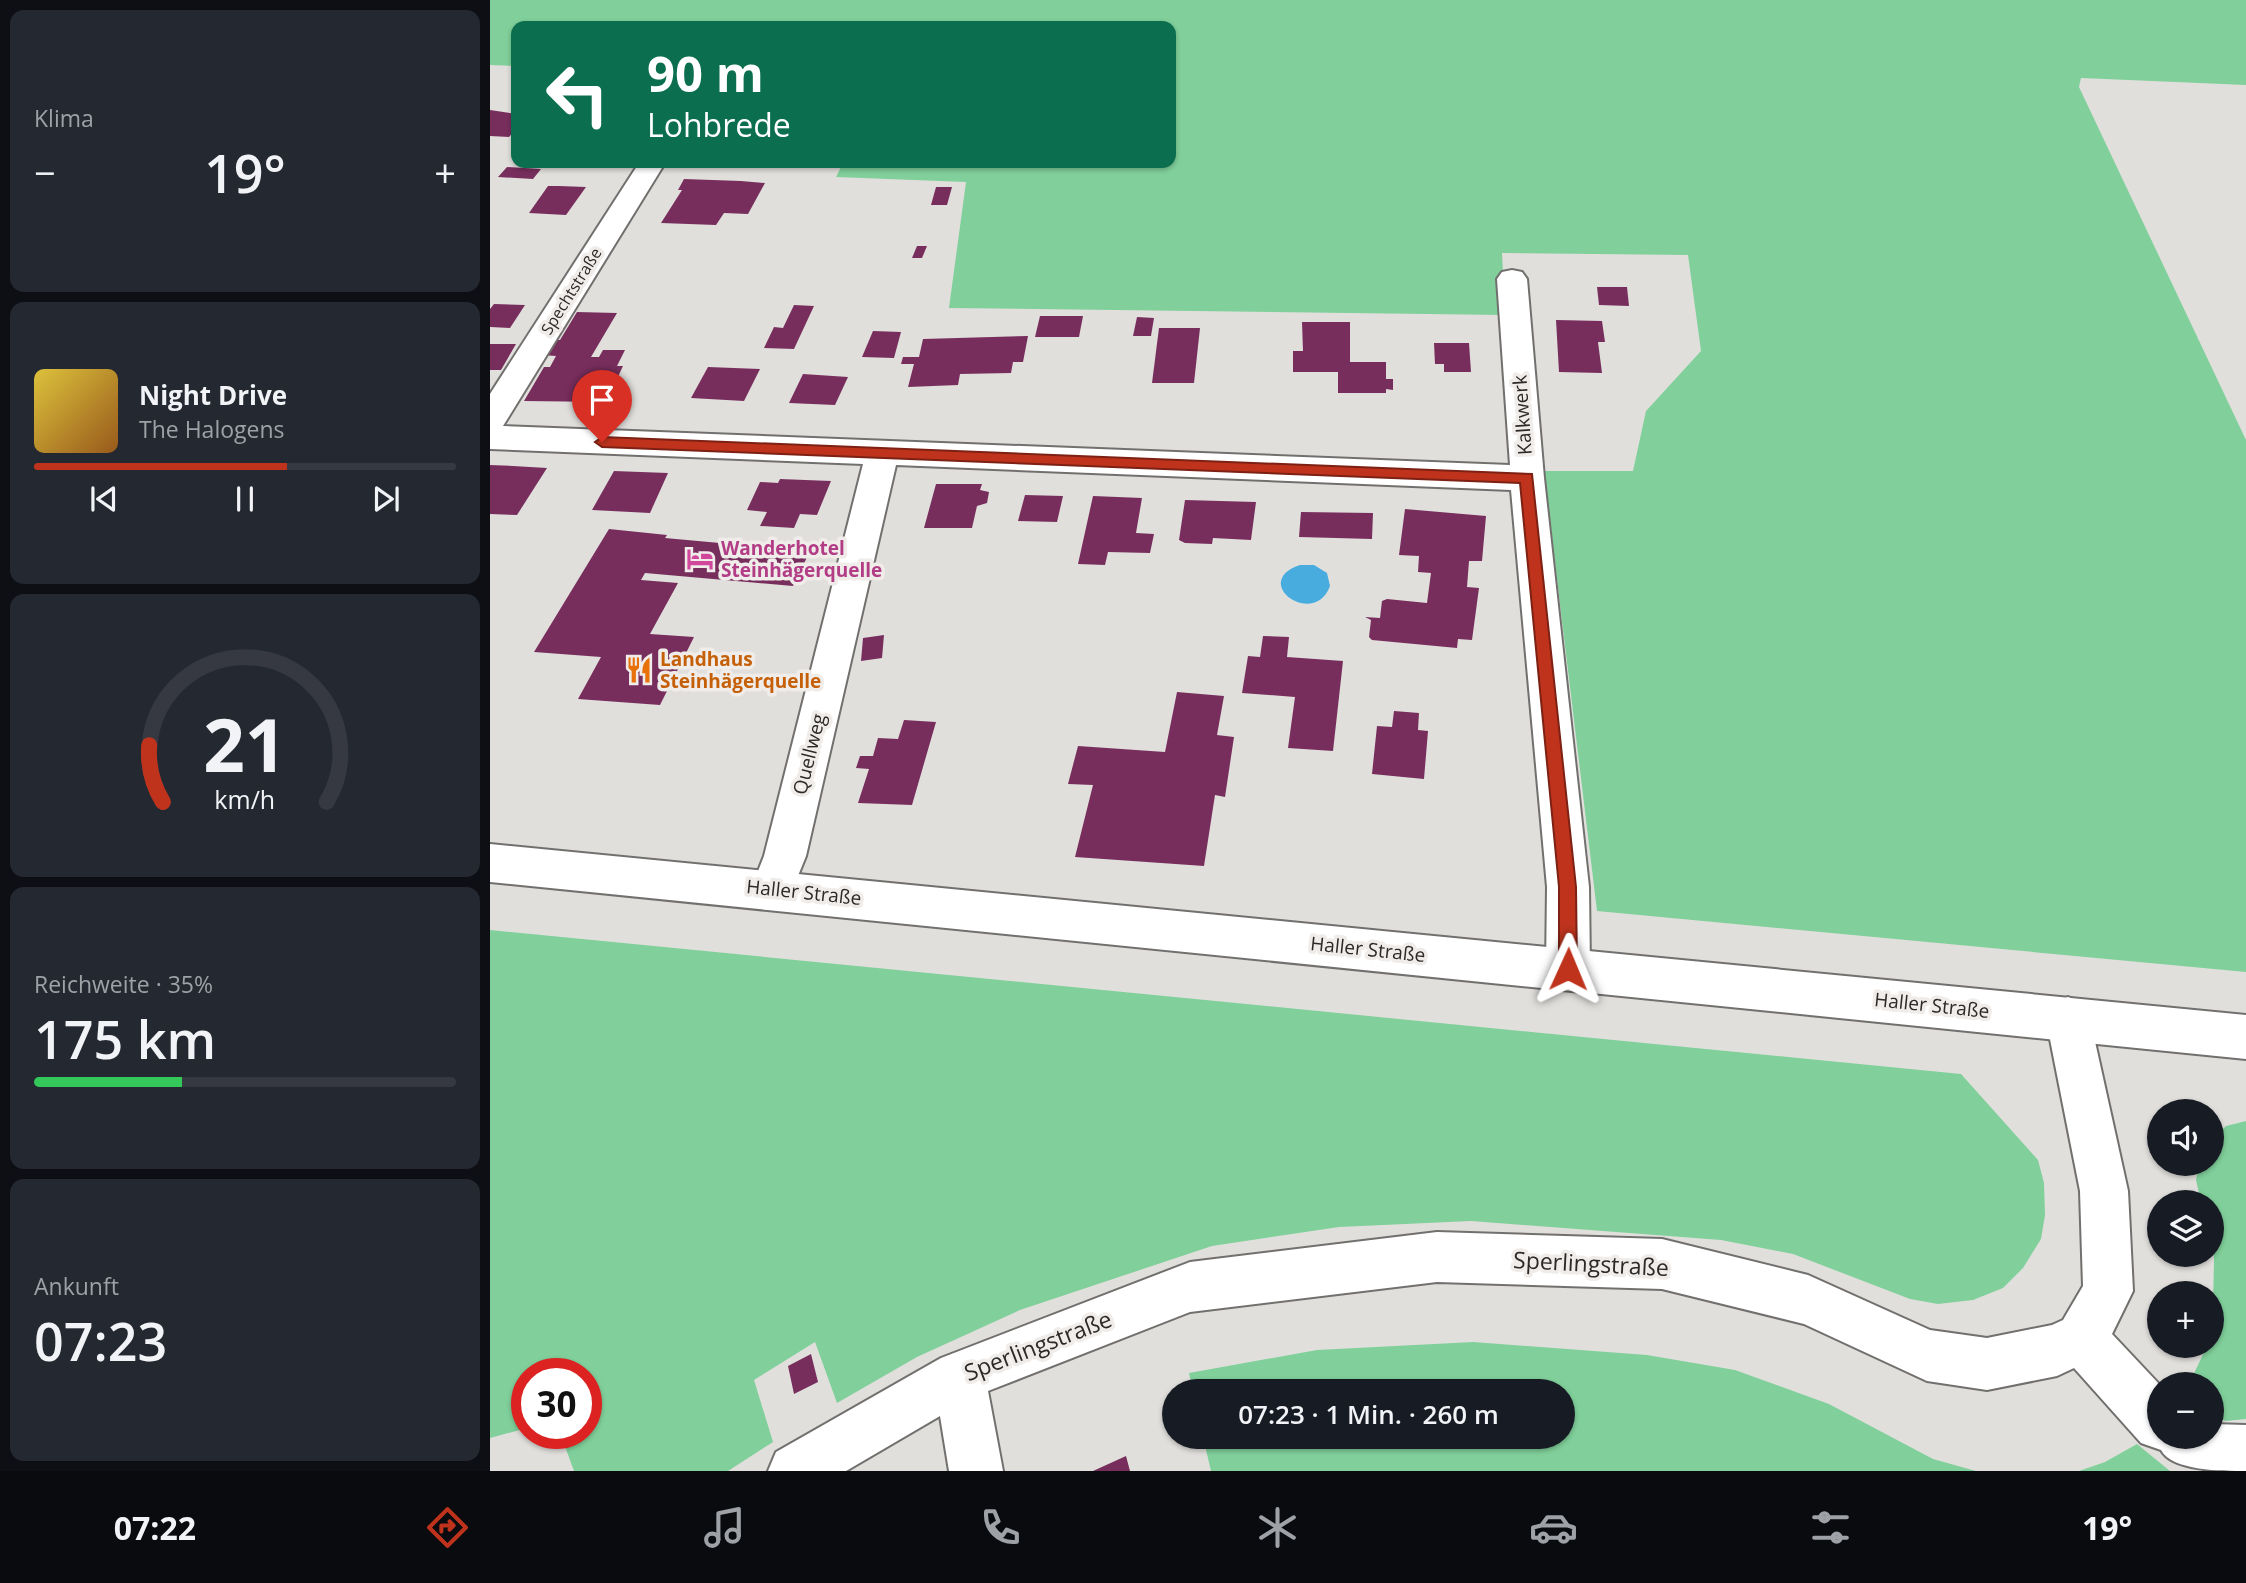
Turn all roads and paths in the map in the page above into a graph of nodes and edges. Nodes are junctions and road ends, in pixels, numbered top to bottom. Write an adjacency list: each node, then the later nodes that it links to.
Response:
1 (649, 168): 3 (street, Spechtstraße)
2 (1512, 279): 6 (street, Kalkwerk)
3 (490, 419)
4 (490, 437): 5 (street)
5 (882, 454): 6 (street); 8 (street, Quellweg)
6 (1527, 478): 9 (street, Kalkwerk)
7 (490, 863): 8 (street, Haller Straße)
8 (772, 889): 9 (street, Haller Straße)
9 (1568, 969): 10 (street, Haller Straße)
10 (2068, 1019): 11 (street, Haller Straße); 12 (street)
11 (2246, 1037)
12 (2081, 1338): 13 (street, Sperlingstraße); 14 (street)
13 (959, 1376): 17 (street, Sperlingstraße); 18 (street)
14 (2147, 1410)
15 (2204, 1449): 16 (street)
16 (2246, 1452)
17 (795, 1471)
18 (976, 1471)

